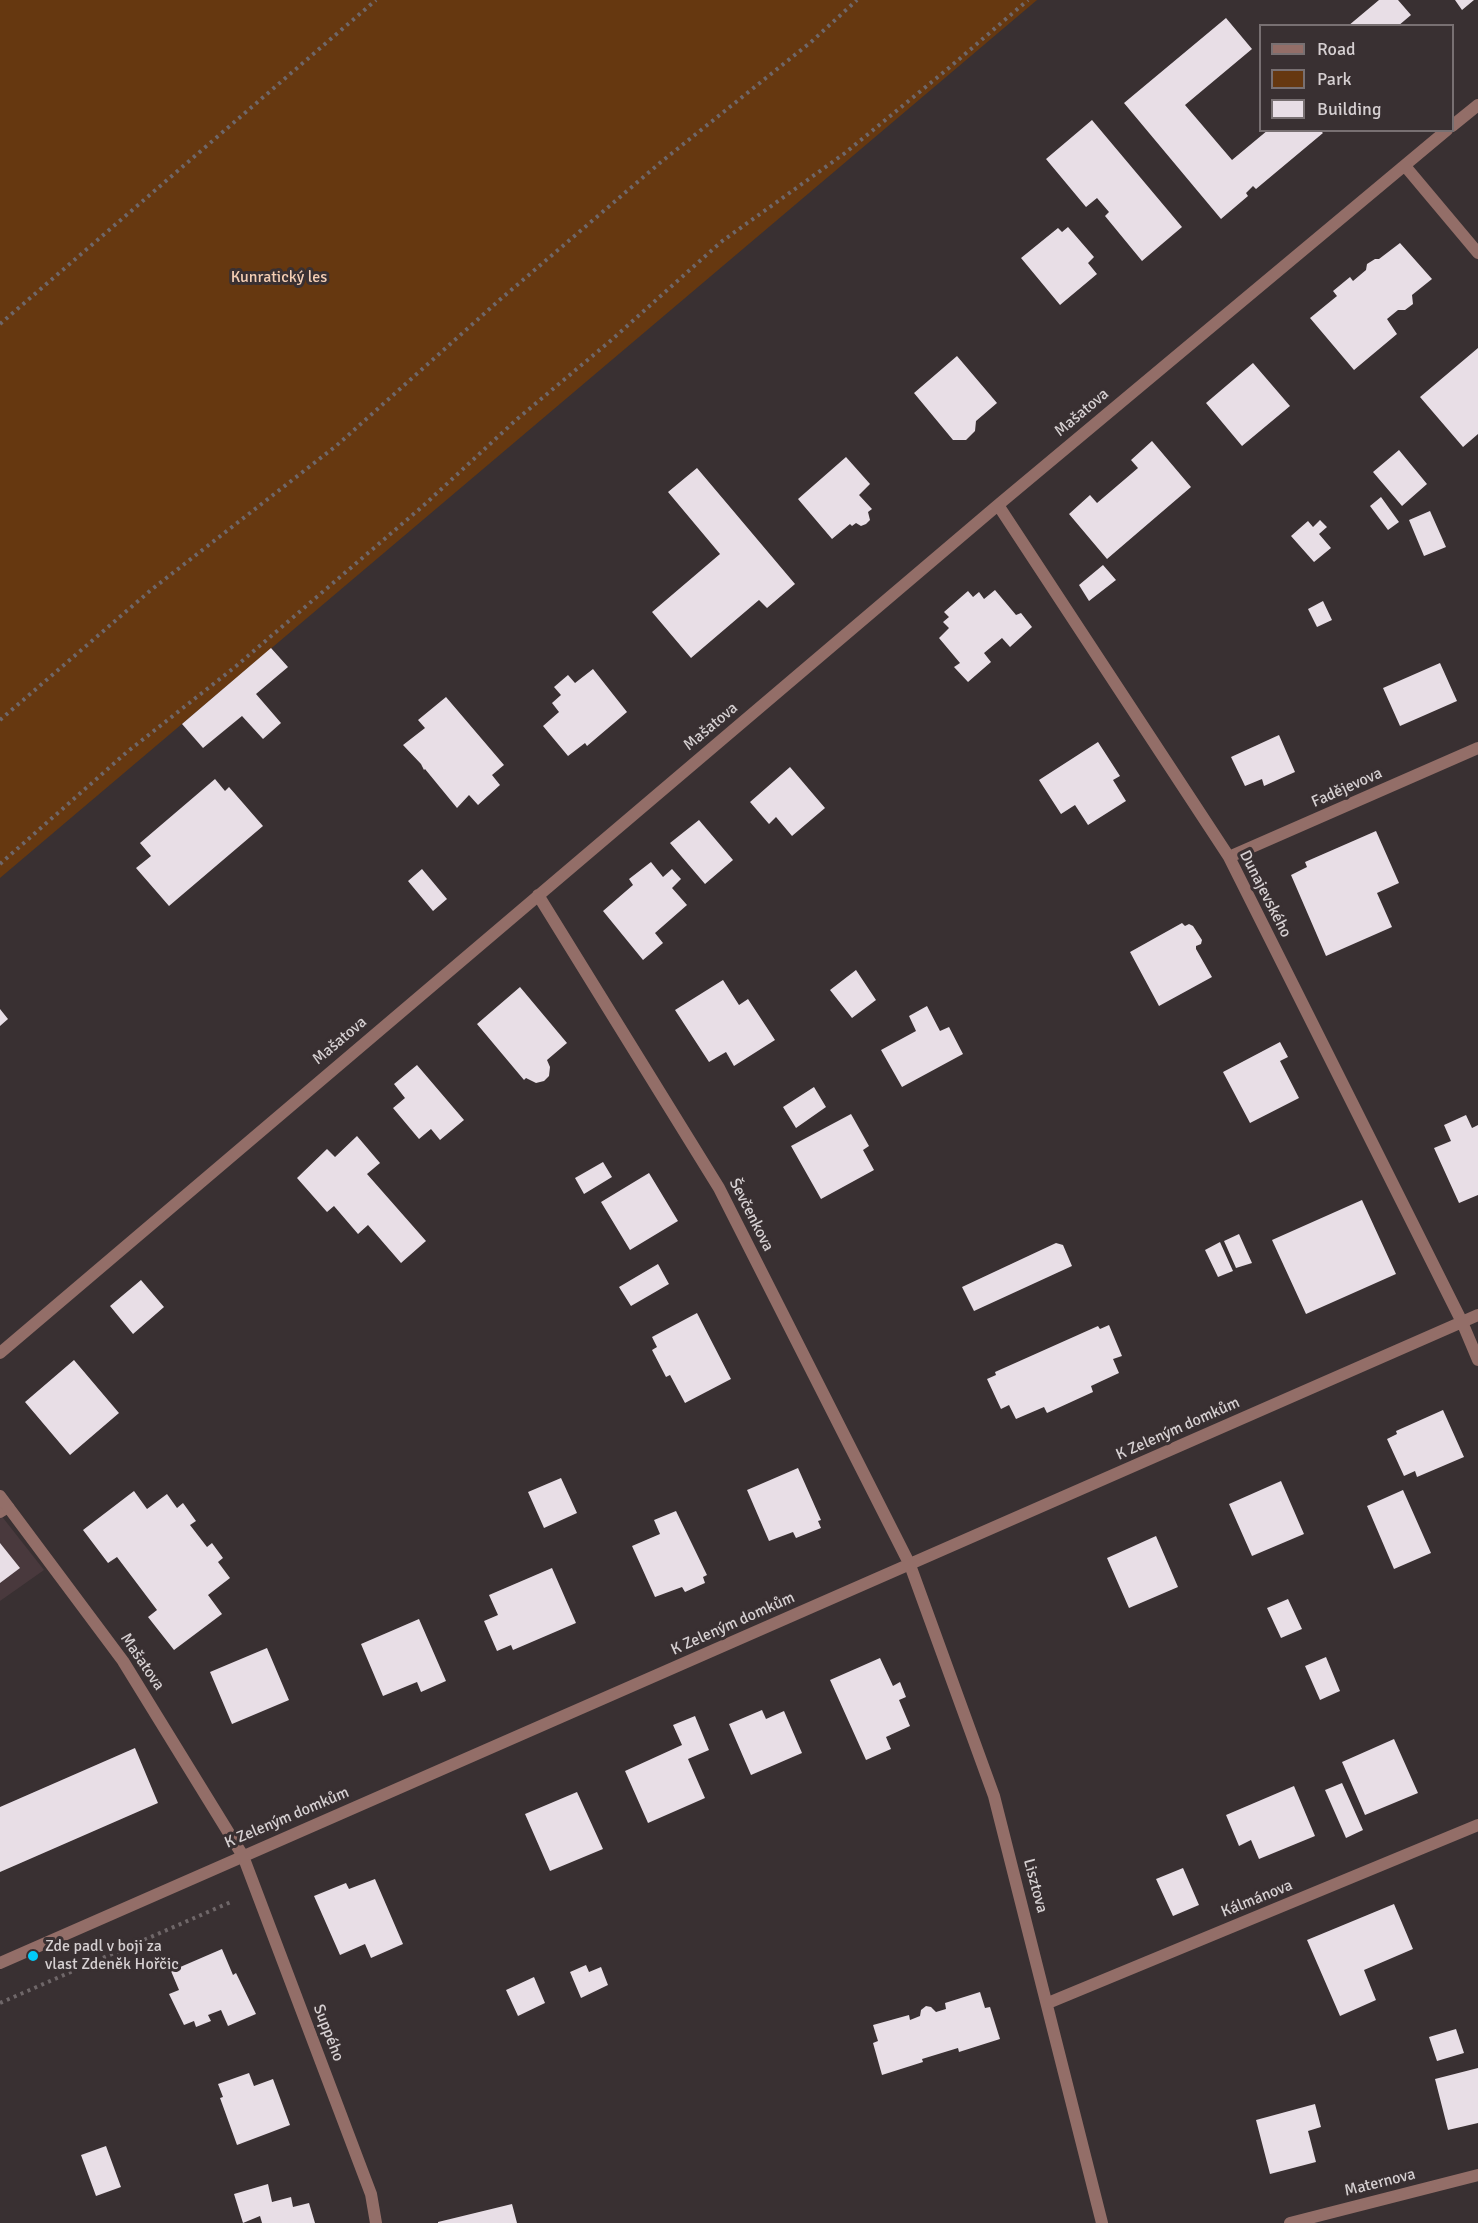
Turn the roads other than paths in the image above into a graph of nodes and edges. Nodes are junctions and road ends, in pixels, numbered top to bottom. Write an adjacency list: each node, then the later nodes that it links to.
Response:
1 (1478, 105): 2 (street)
2 (1454, 124)
3 (1445, 132): 4 (street, Mašatova)
4 (1406, 166): 5 (street); 6 (street, Mašatova)
5 (1478, 253)
6 (998, 505): 8 (street, Dunajevského); 9 (street, Mašatova)
7 (1478, 748): 8 (street, Fadějevova)
8 (1229, 857): 11 (street, Dunajevského)
9 (538, 895): 12 (street, Mašatova); 16 (street, Ševčenkova)
10 (1478, 1315): 11 (street, K Zeleným domkům)
11 (1462, 1322): 13 (street, Dunajevského); 16 (street, K Zeleným domkům)
12 (0, 1353)
13 (1478, 1360)
14 (0, 1496): 15 (street, Mašatova)
15 (4, 1510): 18 (street, Mašatova)
16 (910, 1565): 18 (street, K Zeleným domkům); 20 (street, Lisztova)
17 (1478, 1825): 20 (street, Kálmánova)
18 (243, 1856): 19 (street, K Zeleným domkům); 22 (street, Suppého)
19 (0, 1963)
20 (1048, 2003): 23 (street, Lisztova)
21 (1478, 2175): 24 (street, Maternova)
22 (376, 2223)
23 (1102, 2223)
24 (1290, 2223)

